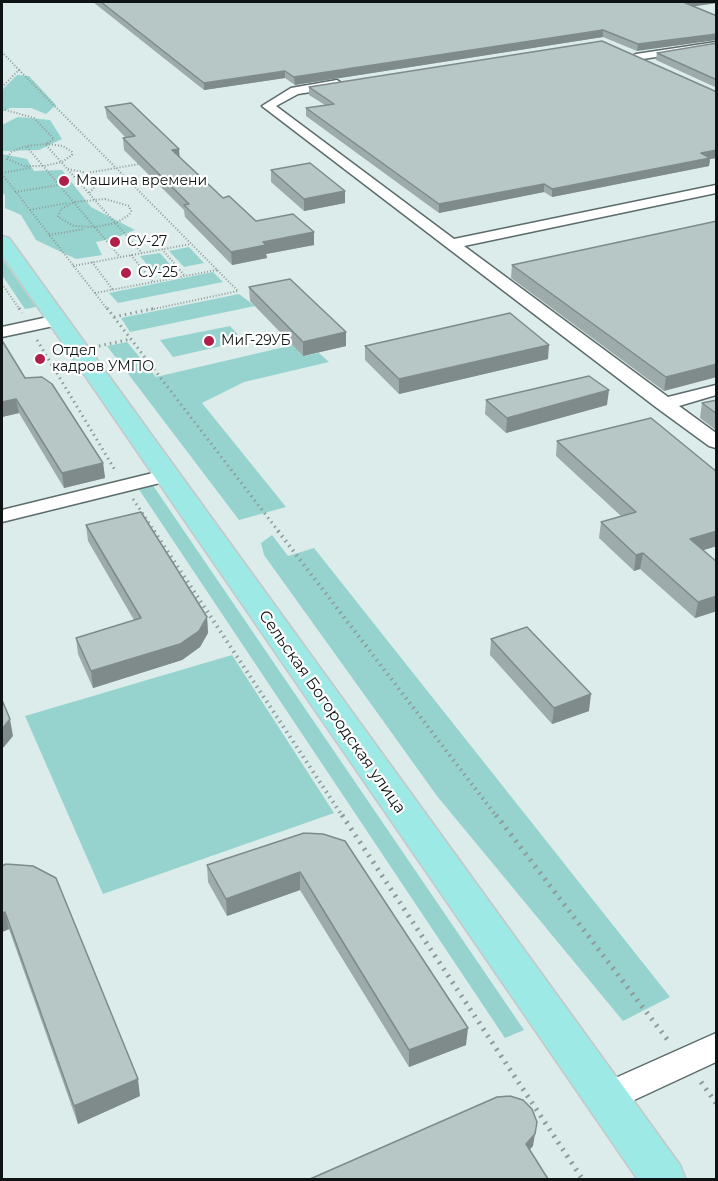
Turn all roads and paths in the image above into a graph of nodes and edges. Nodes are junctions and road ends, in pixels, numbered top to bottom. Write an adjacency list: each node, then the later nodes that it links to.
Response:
1 (717, 45): 3 (lane)
2 (2, 52): 4 (path)
3 (656, 66)
4 (19, 70): 6 (path); 13 (path)
5 (352, 81): 29 (lane)
6 (2, 87)
7 (2, 109): 8 (path)
8 (46, 144): 9 (path); 10 (path); 10 (path)
9 (26, 146): 12 (path); 12 (path)
10 (62, 162): 12 (path); 14 (path)
11 (139, 164): 13 (path)
12 (44, 166): 16 (path); 17 (path)
13 (116, 168): 15 (path); 28 (path)
14 (68, 169): 15 (path); 20 (path)
15 (87, 173): 20 (path)
16 (2, 174): 19 (path)
17 (60, 184): 19 (path); 22 (path)
18 (717, 189): 29 (lane)
19 (15, 192): 23 (path)
20 (89, 193): 21 (path)
21 (94, 199): 22 (path); 24 (path); 24 (path)
22 (74, 202): 23 (path); 25 (path); 25 (path)
23 (29, 210): 26 (path)
24 (116, 223): 25 (path); 31 (path)
25 (95, 227): 26 (path); 33 (path)
26 (50, 235): 35 (path)
27 (2, 242): 43 (main road, Сельская Богородская улица)
28 (191, 244): 30 (path); 36 (path)
29 (450, 244): 46 (lane)
30 (162, 249): 31 (path); 37 (path)
31 (142, 253): 32 (path)
32 (131, 255): 33 (path); 38 (path)
33 (120, 257): 34 (path)
34 (92, 262): 35 (path); 40 (path)
35 (74, 266): 41 (path)
36 (217, 270): 37 (path); 42 (path)
37 (185, 276): 38 (path)
38 (153, 282): 40 (path)
39 (2, 284): 43 (path)
40 (113, 290): 41 (path)
41 (95, 293): 42 (path)
42 (114, 317): 52 (path)
43 (42, 323): 44 (lane); 48 (main road, Сельская Богородская улица); 49 (path)
44 (2, 332)
45 (717, 390): 46 (lane)
46 (664, 404): 47 (lane)
47 (717, 442)
48 (165, 476): 49 (lane); 53 (main road, Сельская Богородская улица)
49 (125, 487): 50 (lane); 55 (path)
50 (2, 516)
51 (717, 1047): 52 (lane)
52 (685, 1061): 53 (lane); 54 (path)
53 (605, 1098): 56 (main road, Сельская Богородская улица)
54 (717, 1103)
55 (583, 1179)
56 (664, 1179)

